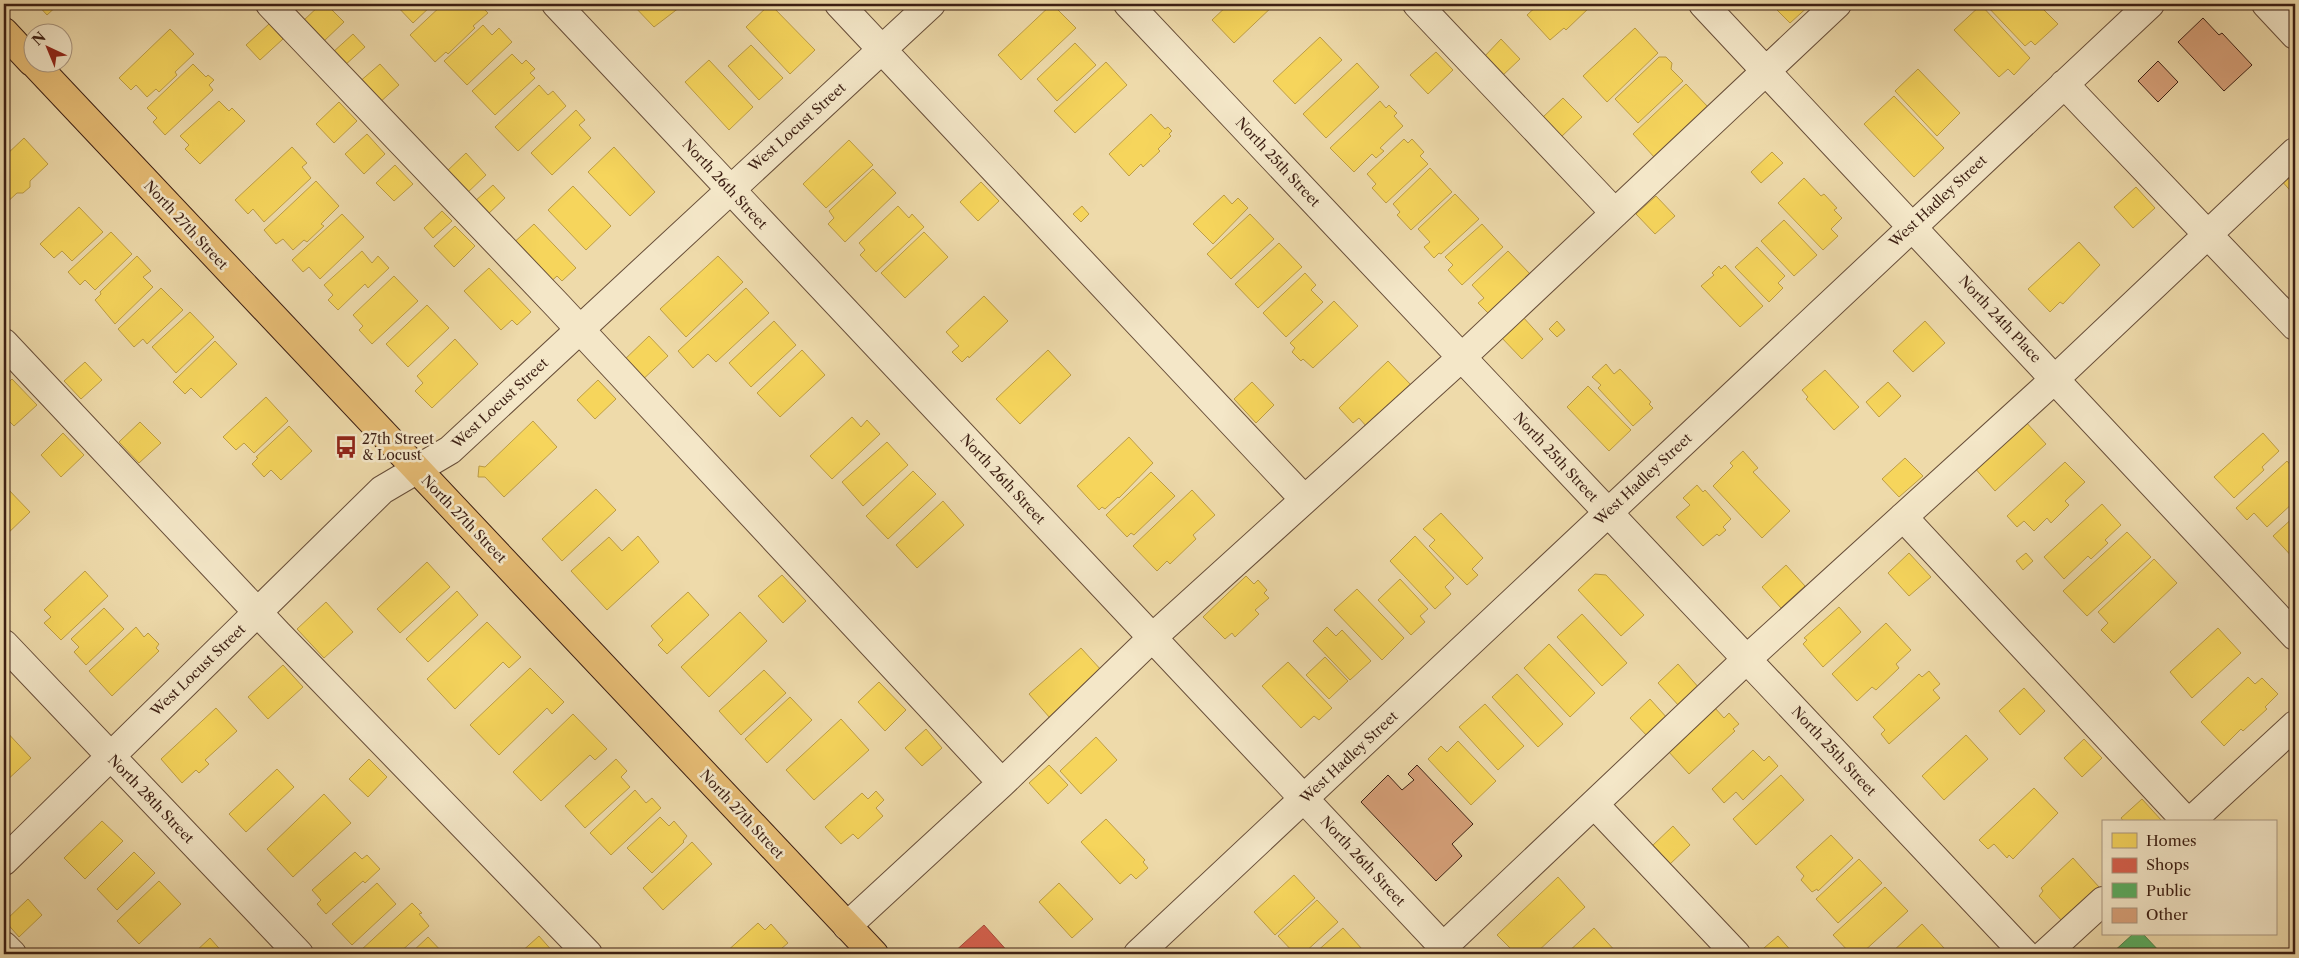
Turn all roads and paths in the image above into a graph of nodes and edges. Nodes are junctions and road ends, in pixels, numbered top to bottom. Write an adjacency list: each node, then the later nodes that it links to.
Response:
1 (270, 4): 24 (street)
2 (556, 4): 19 (street, North 26th Street)
3 (838, 4): 13 (street)
4 (931, 4): 13 (street, West Locust Street)
5 (1128, 4): 26 (street, North 25th Street)
6 (1417, 4): 20 (street)
7 (1703, 4): 15 (street, North 24th Place)
8 (1837, 4): 15 (street)
9 (2150, 4): 17 (street, West Hadley Street)
10 (2266, 4): 12 (street)
11 (4, 32): 14 (main road, North 27th Street)
12 (2295, 35)
13 (882, 50): 19 (street, West Locust Street); 29 (street)
14 (22, 51)
15 (1766, 71): 20 (street); 21 (street, North 24th Place)
16 (42, 72): 28 (main road, North 27th Street)
17 (2064, 84): 21 (street, West Hadley Street); 22 (street)
18 (2295, 152): 22 (street)
19 (729, 189): 24 (street, West Locust Street); 34 (street, North 26th Street)
20 (1615, 213): 26 (street)
21 (1912, 225): 27 (street, North 24th Place); 30 (street, West Hadley Street)
22 (2209, 234): 23 (street); 27 (street)
23 (2295, 326)
24 (579, 329): 28 (street, West Locust Street); 39 (street)
25 (4, 343): 32 (street)
26 (1462, 356): 29 (street); 30 (street, North 25th Street)
27 (2055, 379): 31 (street); 33 (street, North 24th Place)
28 (416, 470): 32 (street, West Locust Street); 46 (main road, North 27th Street)
29 (1304, 500): 34 (street)
30 (1608, 511): 36 (street, North 25th Street); 40 (street, West Hadley Street)
31 (1903, 517): 36 (street); 42 (street)
32 (257, 612): 38 (street, West Locust Street); 52 (street)
33 (2295, 636)
34 (1153, 637): 39 (street); 40 (street, North 26th Street)
35 (4, 644): 38 (street, North 28th Street)
36 (1747, 659): 41 (street); 55 (street, North 25th Street)
37 (2295, 725): 43 (street)
38 (110, 756): 44 (street, West Locust Street); 51 (street, North 28th Street)
39 (1002, 783): 46 (street)
40 (1304, 799): 48 (street, West Hadley Street); 49 (street, North 26th Street)
41 (1594, 804): 49 (street); 54 (street)
42 (2186, 820)
43 (2190, 820)
44 (4, 861)
45 (2102, 902): 56 (street)
46 (847, 926): 53 (main road, North 27th Street)
47 (4, 946): 50 (street)
48 (1152, 950)
49 (1447, 951)
50 (12, 954)
51 (299, 954)
52 (588, 954)
53 (874, 954)
54 (1736, 954)
55 (2025, 954)
56 (2045, 954)

